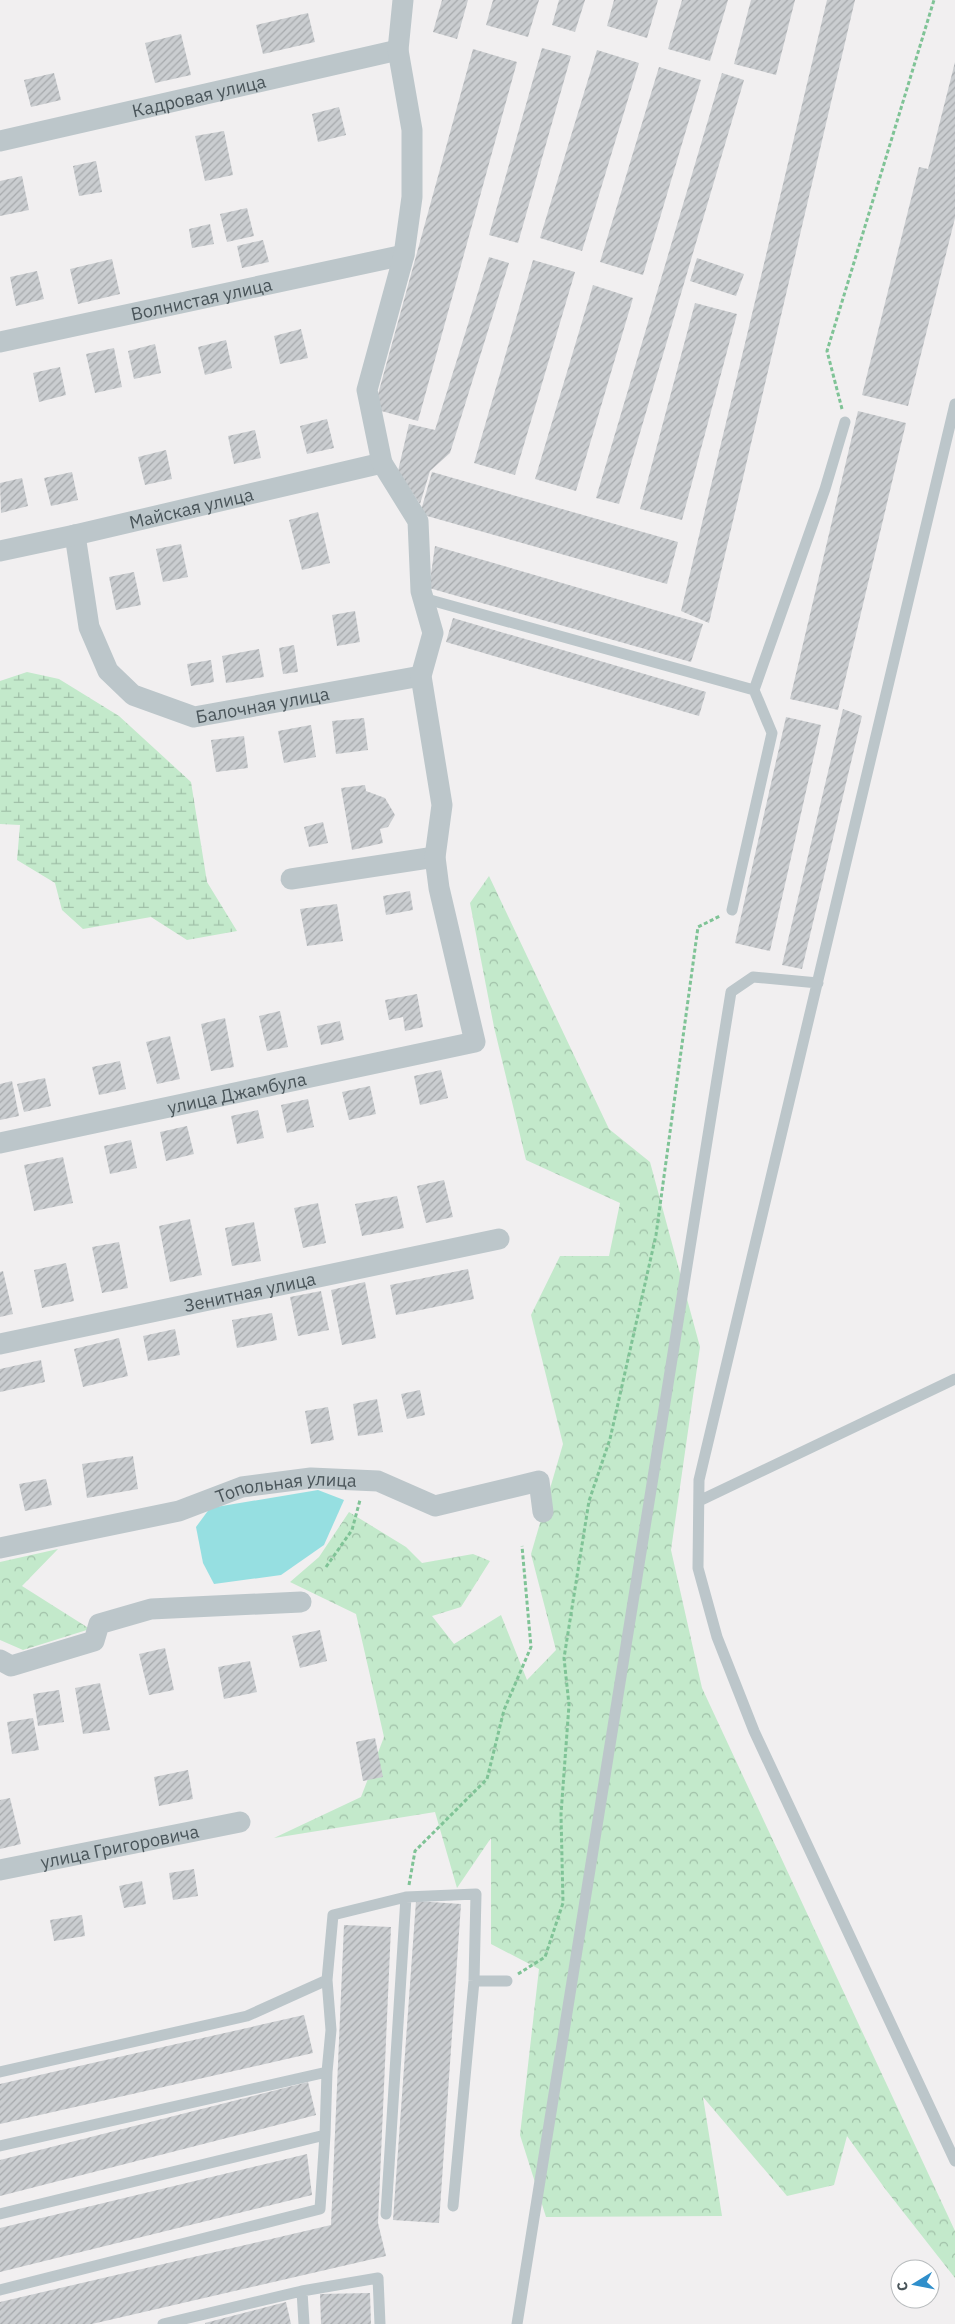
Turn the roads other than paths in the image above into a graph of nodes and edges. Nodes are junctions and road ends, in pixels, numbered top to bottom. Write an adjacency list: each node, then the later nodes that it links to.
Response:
1 (403, 0): 2 (street)
2 (398, 50): 3 (street, Кадровая улица); 4 (street)
3 (0, 141)
4 (404, 255): 5 (street, Волнистая улица); 8 (street)
5 (0, 342)
6 (955, 404): 17 (lane)
7 (845, 422): 13 (lane)
8 (382, 463): 9 (street, Майская улица); 11 (street)
9 (75, 535): 10 (street, Майская улица); 12 (street, Балочная улица)
10 (0, 550)
11 (423, 598): 12 (street); 13 (lane)
12 (421, 676): 14 (street)
13 (754, 690): 16 (lane)
14 (435, 857): 15 (street); 18 (street, улица Джамбула)
15 (291, 880)
16 (732, 910)
17 (818, 983): 22 (lane); 46 (lane)
18 (0, 1143)
19 (499, 1239): 20 (street, Зенитная улица)
20 (0, 1344)
21 (955, 1379): 22 (lane)
22 (699, 1501): 37 (lane)
23 (543, 1512): 24 (street, Топольная улица)
24 (0, 1548)
25 (301, 1602): 26 (street)
26 (0, 1660)
27 (240, 1822): 28 (street, улица Григоровича)
28 (0, 1870)
29 (406, 1897): 30 (lane); 31 (lane); 40 (lane)
30 (327, 1980): 33 (lane); 34 (lane)
31 (474, 1981): 32 (lane); 38 (lane)
32 (507, 1982)
33 (0, 2072)
34 (327, 2072): 35 (lane); 36 (lane)
35 (324, 2134): 39 (lane); 41 (lane)
36 (0, 2146)
37 (955, 2161)
38 (453, 2206)
39 (0, 2214)
40 (386, 2214)
41 (0, 2290)
42 (302, 2291): 43 (lane); 44 (lane); 45 (lane)
43 (163, 2324)
44 (304, 2324)
45 (380, 2324)
46 (517, 2324)

